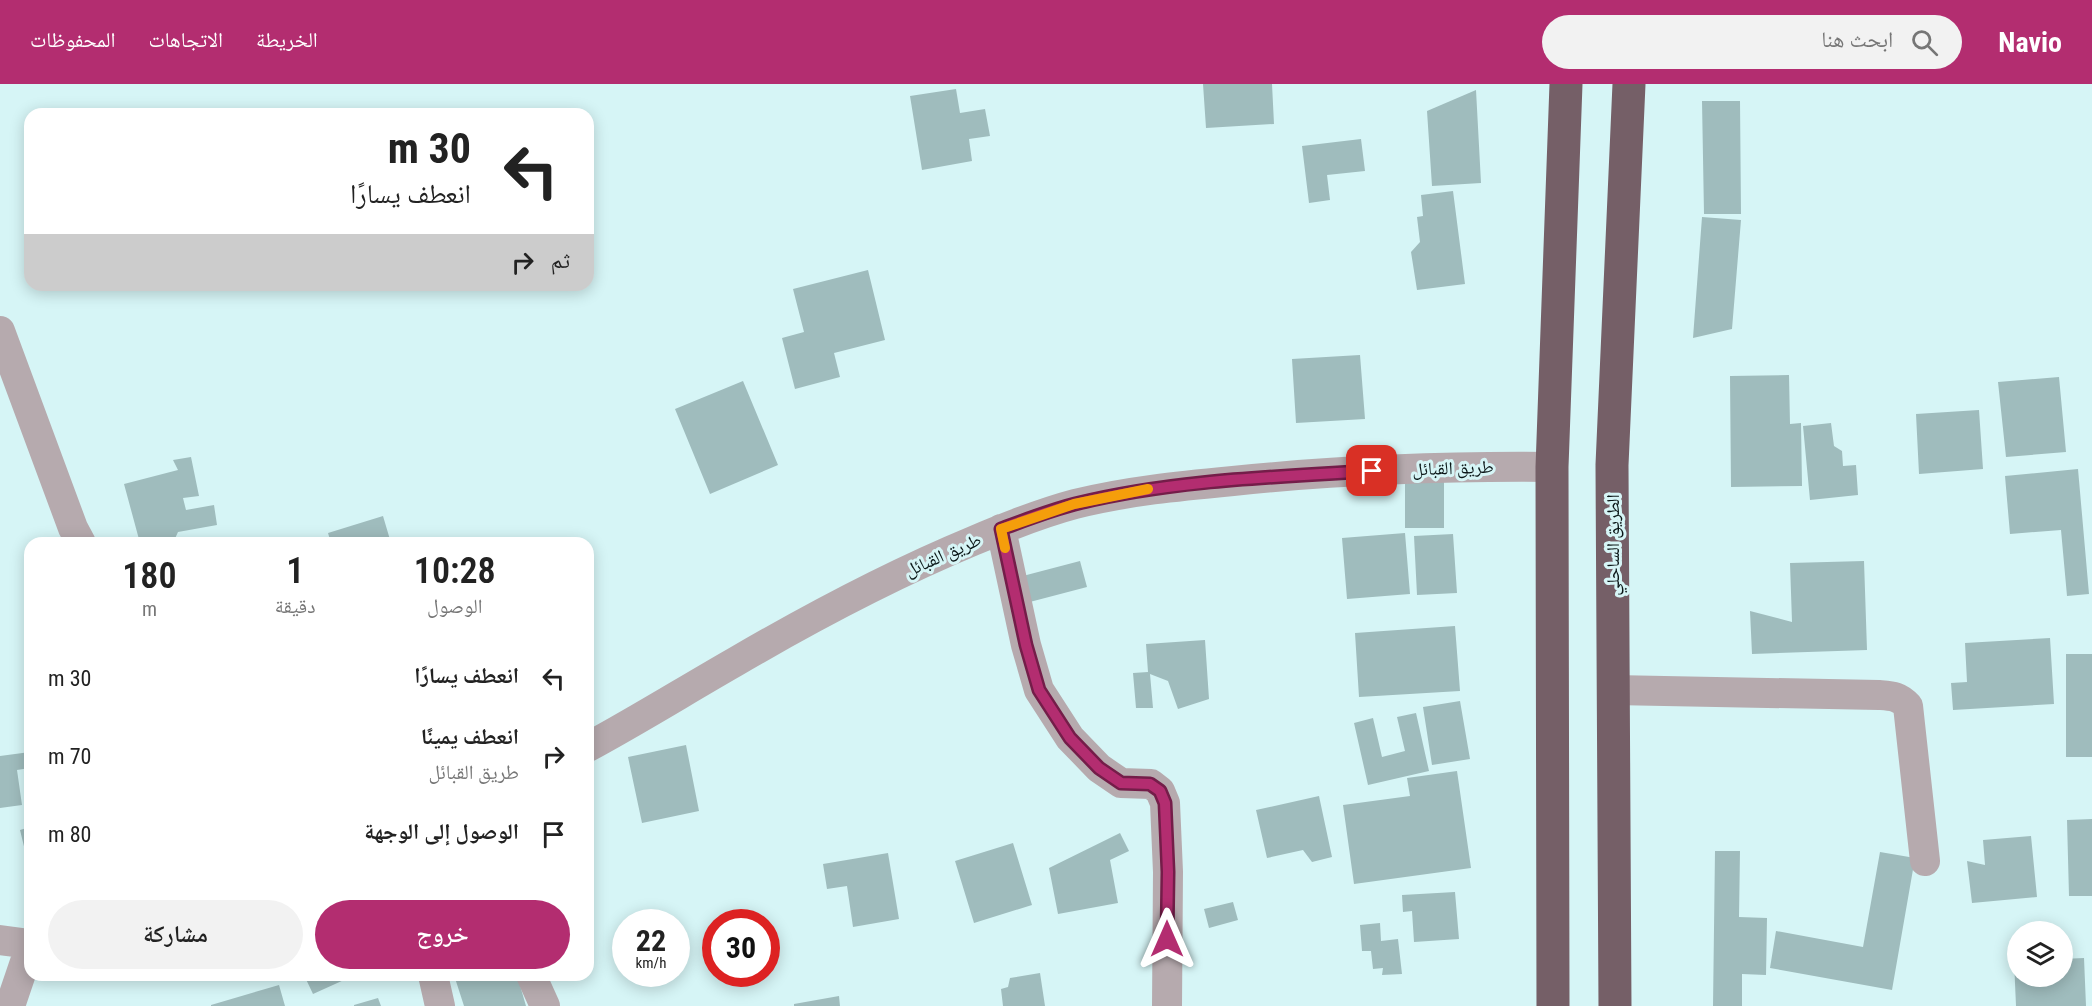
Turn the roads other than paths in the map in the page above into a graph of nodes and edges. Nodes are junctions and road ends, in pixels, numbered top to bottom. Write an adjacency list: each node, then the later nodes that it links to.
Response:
1 (1566, 84): 4 (highway)
2 (1629, 84): 7 (highway, الطريق الساحلي)
3 (0, 331): 6 (street)
4 (1552, 467): 5 (street, طريق القبائل); 19 (highway)
5 (1001, 529): 8 (street, طريق القبائل); 18 (street)
6 (78, 537)
7 (1613, 690): 9 (street); 20 (highway, الطريق الساحلي)
8 (594, 744)
9 (1925, 861)
10 (0, 940): 11 (street)
11 (24, 945)
12 (24, 964): 15 (street)
13 (434, 981): 16 (street)
14 (534, 981): 17 (street)
15 (10, 1006)
16 (440, 1006)
17 (545, 1006)
18 (1167, 1006)
19 (1553, 1006)
20 (1615, 1006)

